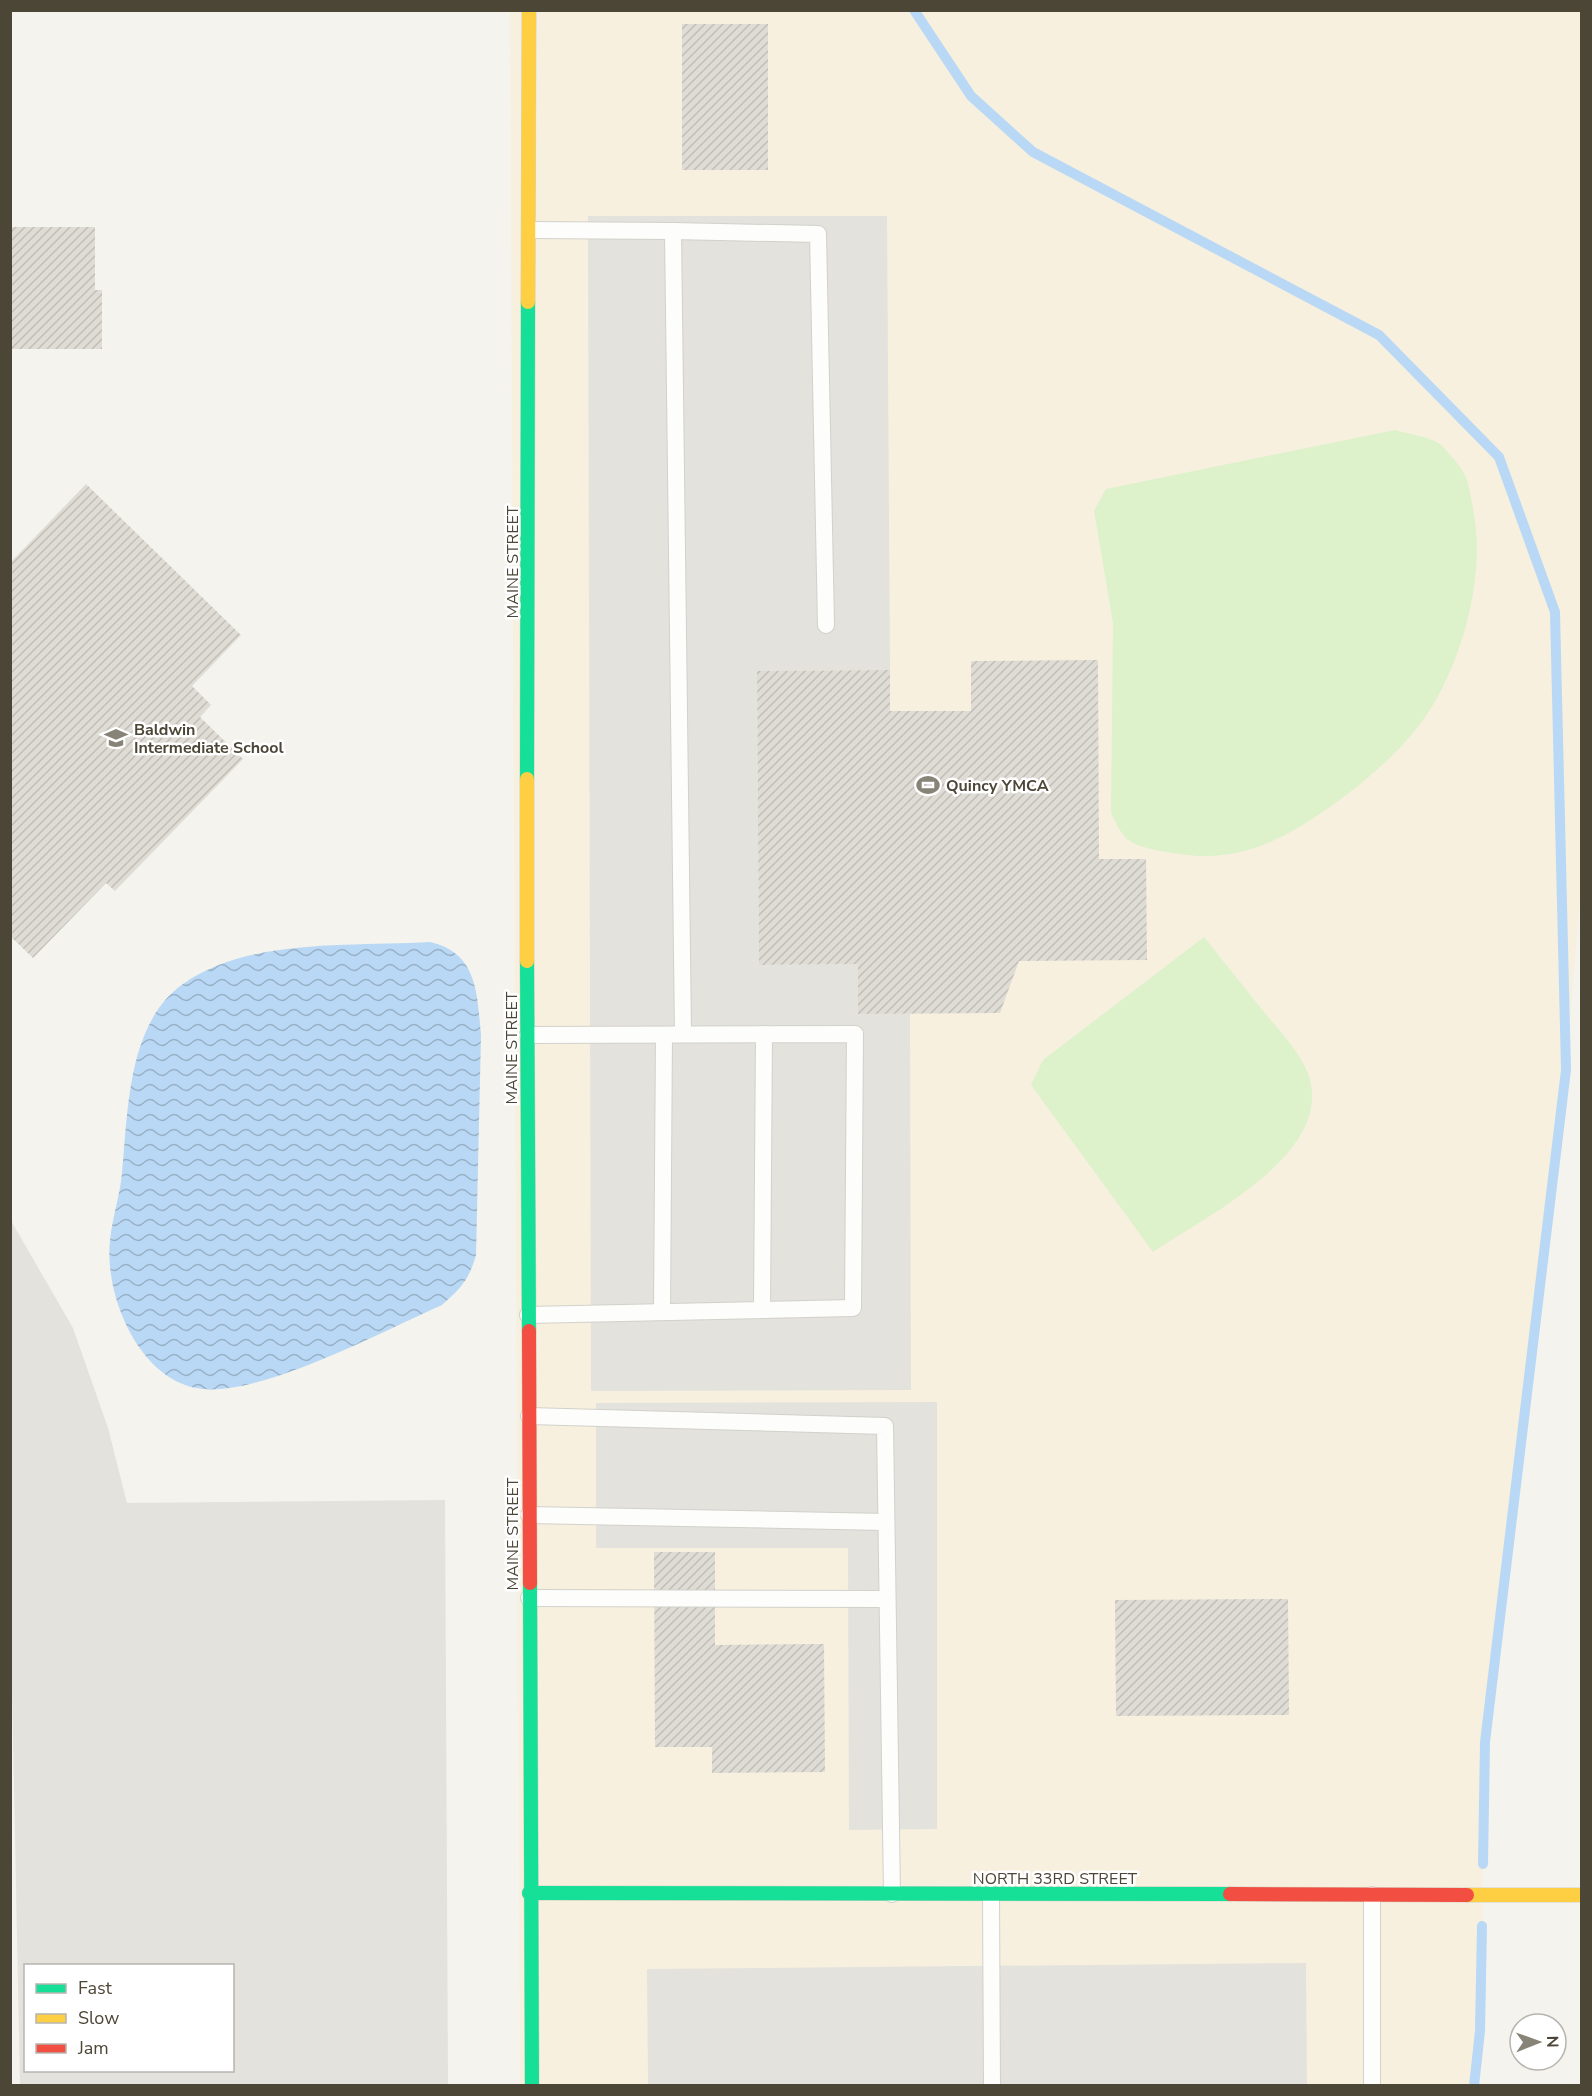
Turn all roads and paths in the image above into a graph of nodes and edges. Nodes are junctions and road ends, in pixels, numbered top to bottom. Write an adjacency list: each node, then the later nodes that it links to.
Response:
1 (529, 10): 2 (street, MAINE STREET)
2 (530, 230): 3 (lane); 7 (street, MAINE STREET)
3 (673, 231): 4 (lane); 5 (lane)
4 (826, 625)
5 (683, 1034): 6 (lane); 8 (lane)
6 (764, 1034): 9 (lane); 9 (lane)
7 (528, 1035): 8 (lane); 11 (street, MAINE STREET)
8 (664, 1035): 10 (lane)
9 (762, 1310): 10 (lane)
10 (662, 1312): 11 (lane)
11 (528, 1315): 12 (street, MAINE STREET)
12 (529, 1416): 13 (street, MAINE STREET); 14 (lane)
13 (529, 1515): 14 (lane); 15 (street, MAINE STREET)
14 (886, 1522): 16 (lane)
15 (529, 1598): 16 (lane); 17 (street, MAINE STREET)
16 (887, 1599): 18 (lane)
17 (529, 1893): 18 (street, NORTH 33RD STREET); 22 (street, MAINE STREET)
18 (892, 1894): 19 (street, NORTH 33RD STREET)
19 (991, 1894): 20 (street, NORTH 33RD STREET); 23 (lane)
20 (1372, 1895): 21 (street, NORTH 33RD STREET); 24 (lane)
21 (1581, 1896)
22 (532, 2085)
23 (992, 2085)
24 (1372, 2085)

